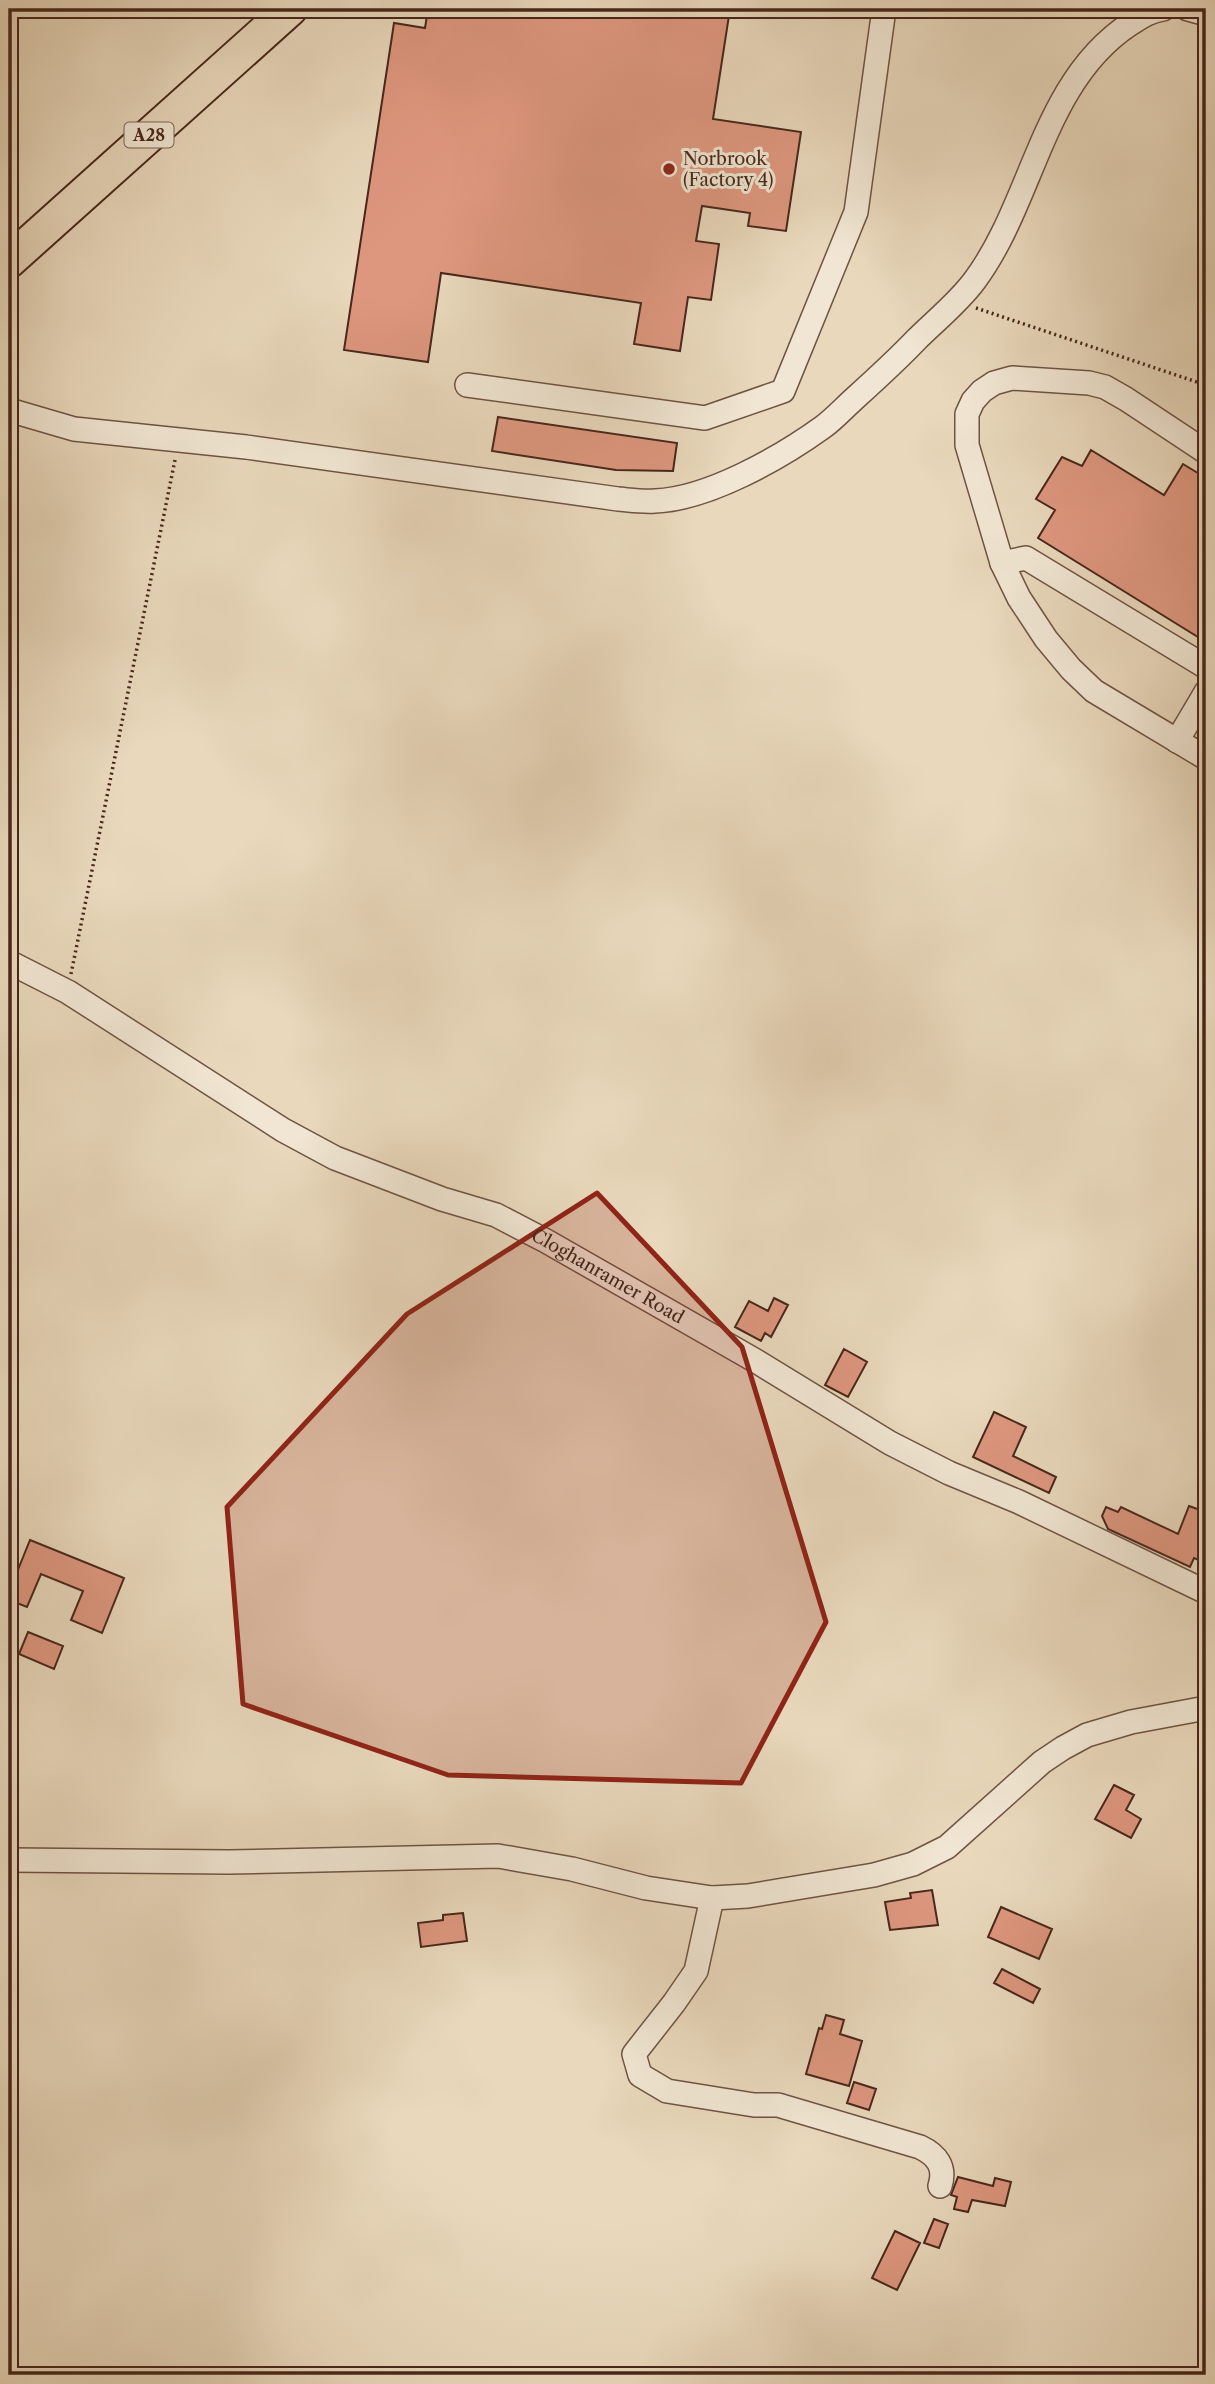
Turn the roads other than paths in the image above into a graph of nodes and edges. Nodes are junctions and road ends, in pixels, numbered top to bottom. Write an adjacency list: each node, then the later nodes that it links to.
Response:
1 (290, 9): 6 (highway, A28)
2 (884, 9): 7 (street)
3 (1163, 9): 8 (street)
4 (1188, 9): 5 (street)
5 (1206, 14)
6 (9, 261)
7 (467, 384)
8 (9, 410)
9 (1206, 452): 10 (street)
10 (1002, 564): 11 (street); 13 (street)
11 (1206, 667)
12 (1206, 692): 13 (street)
13 (1177, 741): 14 (street)
14 (1206, 758)
15 (9, 962): 16 (street, Cloghanramer Road)
16 (1206, 1592)
17 (1206, 1708): 19 (street)
18 (9, 1860): 19 (street)
19 (712, 1898): 20 (street)
20 (940, 2186)

